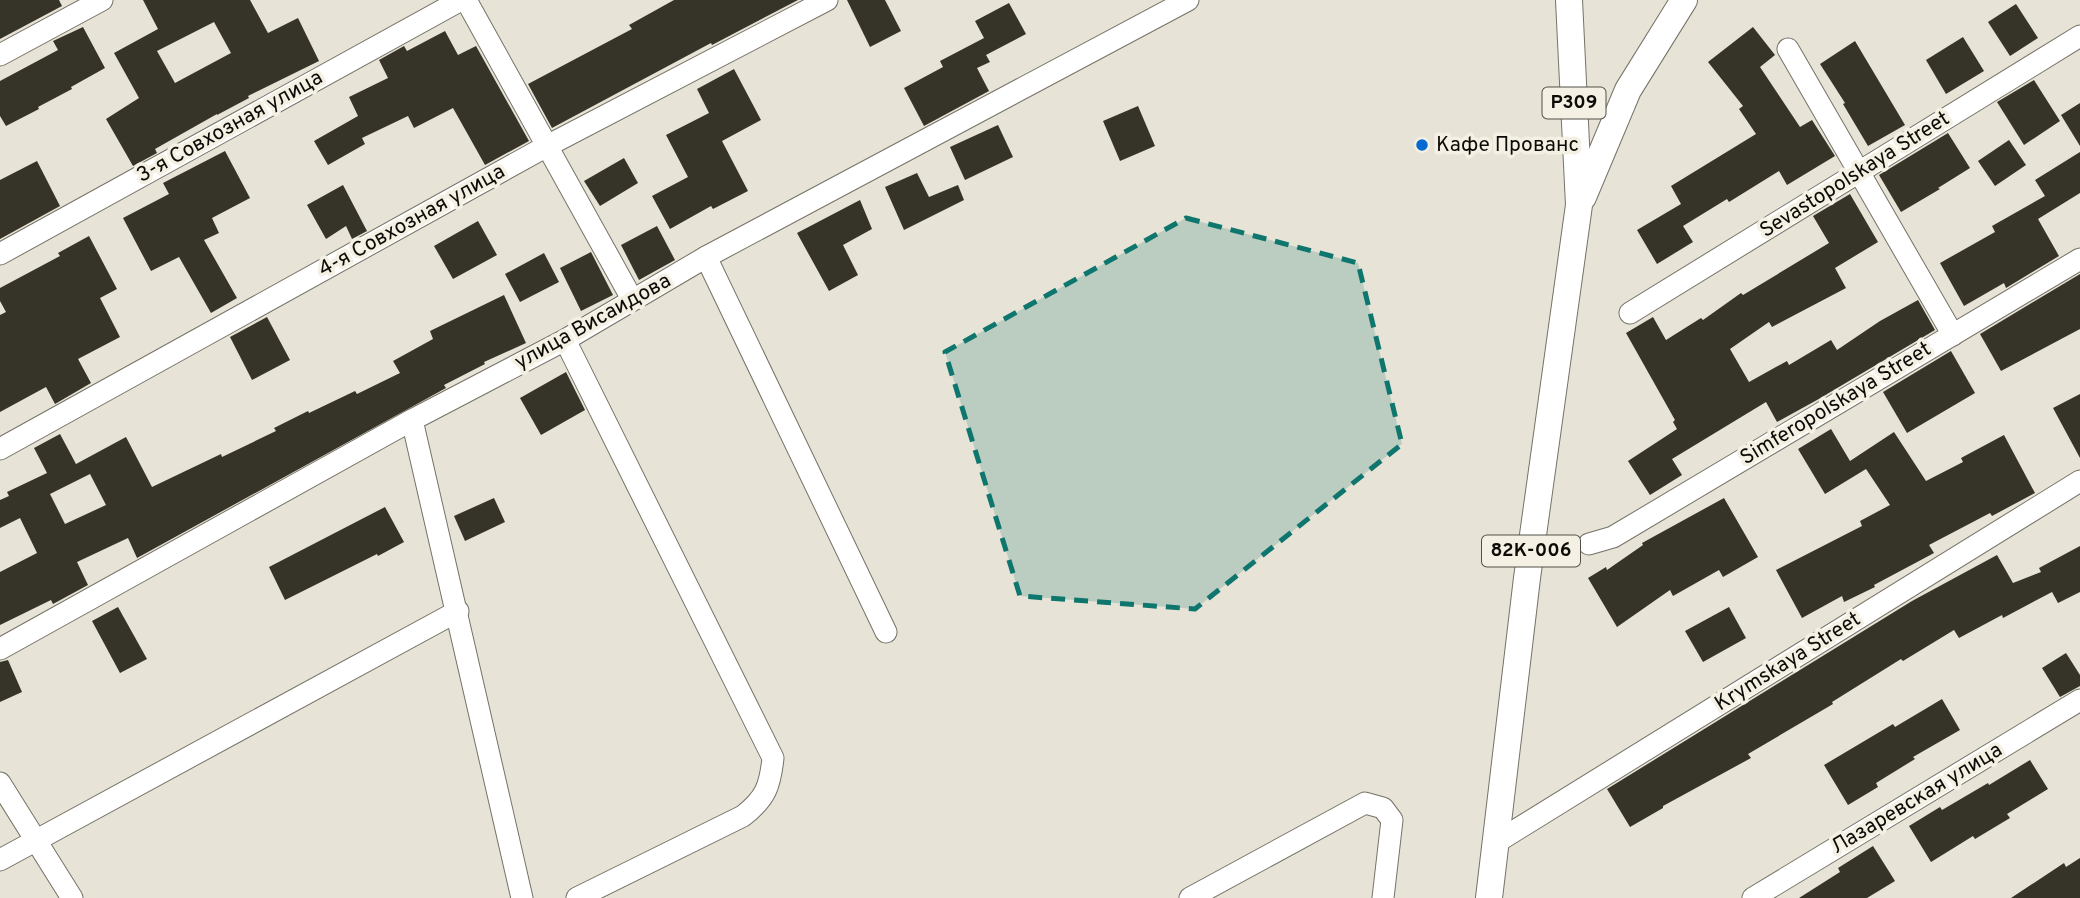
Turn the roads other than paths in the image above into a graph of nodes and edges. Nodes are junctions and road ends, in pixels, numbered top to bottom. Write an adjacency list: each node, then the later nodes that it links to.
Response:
1 (102, 0): 9 (street)
2 (463, 0): 10 (street); 13 (street, 3-я Совхозная улица)
3 (827, 0): 10 (street, 4-я Совхозная улица)
4 (1188, 0): 14 (street, улица Висаидова)
5 (1569, 0): 12 (main road, Р309)
6 (1684, 0): 12 (main road, 82К-006)
7 (2080, 36): 11 (street, Sevastopolskaya Street)
8 (1788, 49): 11 (street)
9 (0, 55)
10 (547, 146): 16 (street); 21 (street, 4-я Совхозная улица)
11 (1859, 172): 17 (street, Sevastopolskaya Street); 18 (street)
12 (1579, 205): 30 (main road, 82К-006)
13 (0, 254)
14 (706, 257): 16 (street, улица Висаидова); 25 (street)
15 (2080, 259): 18 (street, Simferopolskaya Street)
16 (632, 299): 19 (street, улица Висаидова)
17 (1630, 313)
18 (1953, 335): 23 (street, Simferopolskaya Street)
19 (565, 340): 20 (street, улица Висаидова); 34 (street)
20 (412, 420): 24 (street); 26 (street, улица Висаидова)
21 (0, 449)
22 (2080, 481): 30 (street, Krymskaya Street)
23 (1589, 544)
24 (458, 611): 29 (street); 33 (street)
25 (886, 632)
26 (0, 649)
27 (2080, 700): 38 (street, Лазаревская улица)
28 (0, 782): 29 (street)
29 (35, 840): 31 (street); 32 (street)
30 (1495, 843): 37 (main road, 82К-006)
31 (0, 860)
32 (72, 898)
33 (522, 898)
34 (578, 898)
35 (1190, 898): 36 (street)
36 (1383, 898)
37 (1489, 898)
38 (1753, 898)

